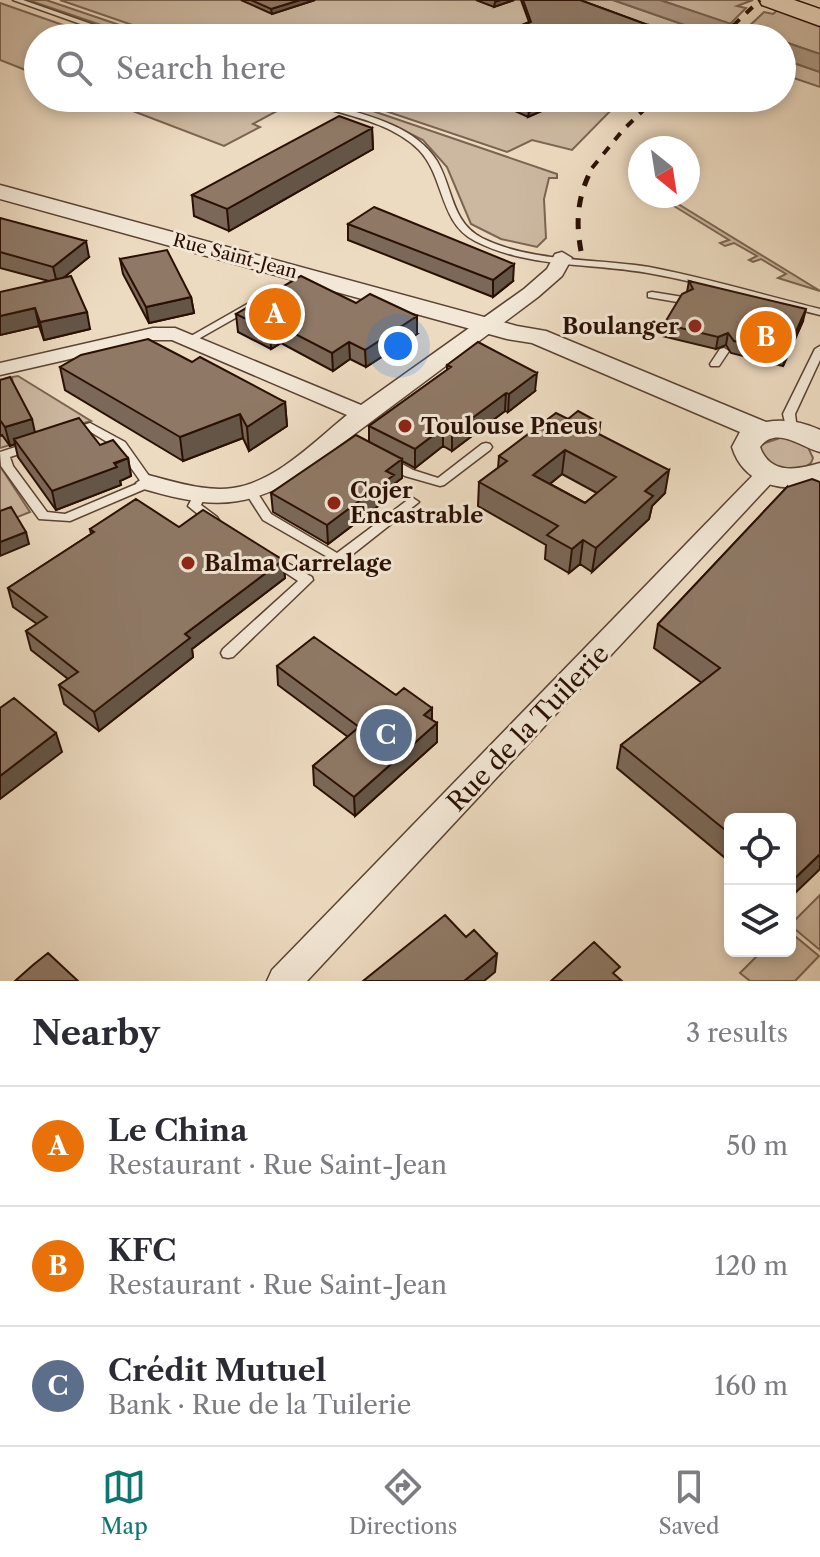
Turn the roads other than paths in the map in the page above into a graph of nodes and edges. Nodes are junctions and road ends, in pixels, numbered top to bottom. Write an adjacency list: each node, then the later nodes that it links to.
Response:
1 (16, 0): 4 (lane)
2 (771, 0): 3 (highway)
3 (820, 18)
4 (86, 24)
5 (342, 112): 7 (lane)
6 (0, 192): 12 (street, Rue Saint-Jean)
7 (562, 258): 11 (lane); 12 (street)
8 (652, 295): 9 (lane)
9 (683, 300)
10 (249, 306): 13 (lane)
11 (820, 312)
12 (487, 326): 20 (street); 21 (street, Rue Saint-Jean)
13 (189, 340): 19 (street); 20 (street)
14 (820, 349): 18 (lane)
15 (724, 351): 17 (lane)
16 (820, 359): 18 (lane)
17 (715, 364)
18 (809, 368): 21 (lane)
19 (0, 369)
20 (363, 414): 28 (street)
21 (766, 436): 22 (street); 25 (street)
22 (820, 443)
23 (486, 447): 24 (lane)
24 (375, 455)
25 (768, 473): 26 (street); 34 (street, Rue de la Tuilerie)
26 (815, 478)
27 (148, 483): 27 (lane); 29 (street)
28 (251, 492): 29 (street); 30 (lane)
29 (200, 494): 31 (lane)
30 (413, 502)
31 (228, 530)
32 (254, 547): 33 (lane)
33 (228, 653)
34 (284, 981)

